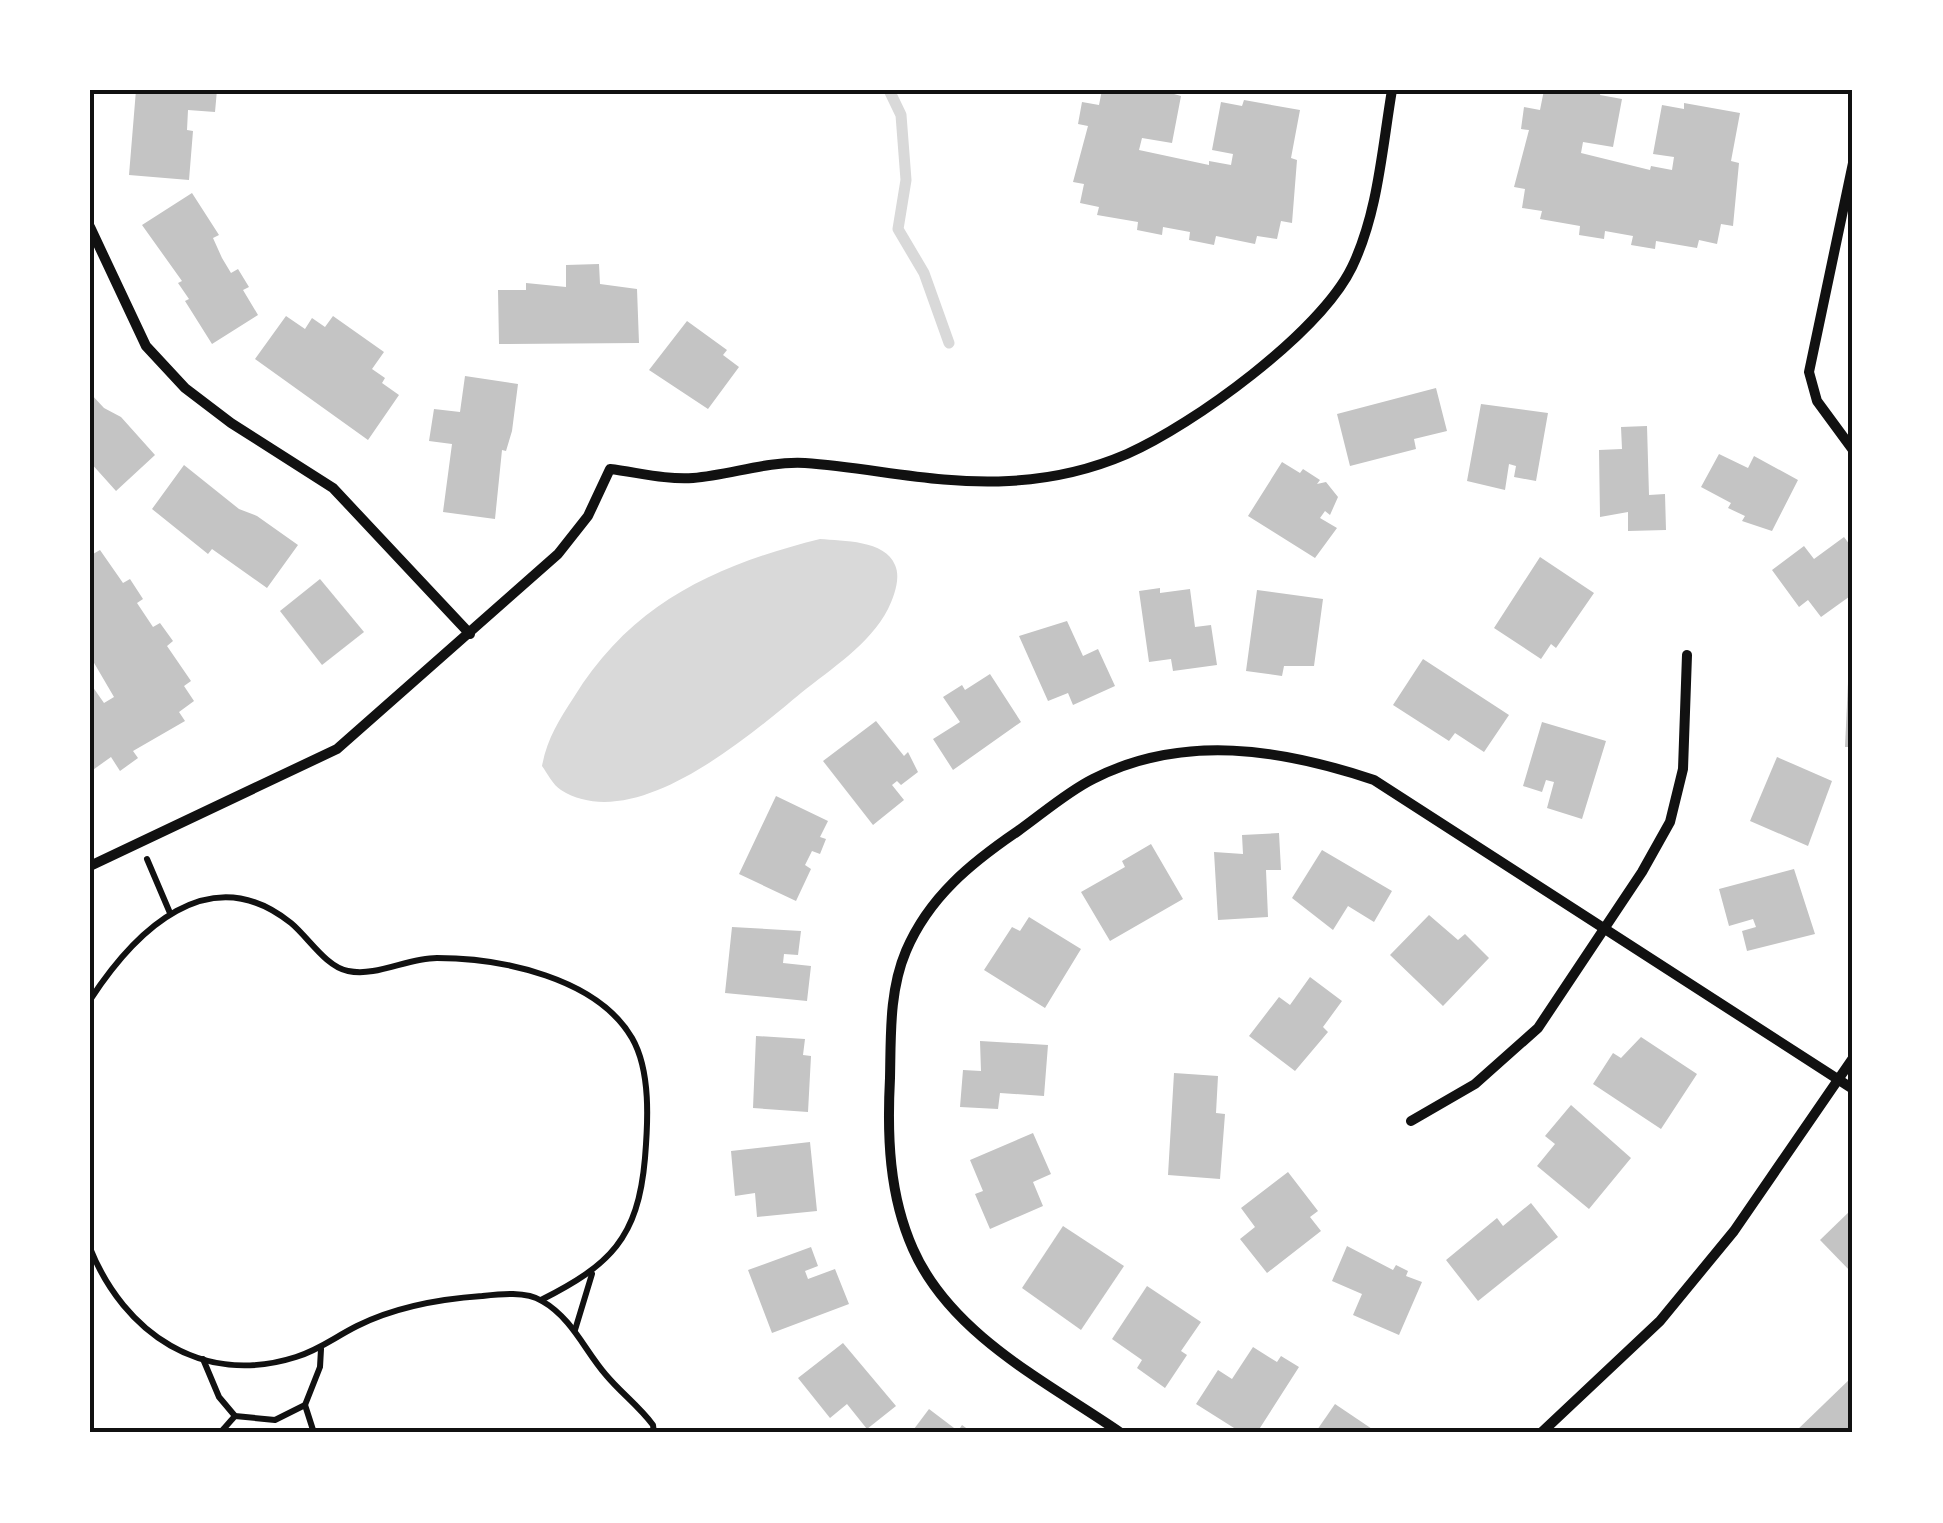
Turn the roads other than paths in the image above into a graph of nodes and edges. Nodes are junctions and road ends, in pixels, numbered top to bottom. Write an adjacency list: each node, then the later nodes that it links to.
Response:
1 (1392, 90): 5 (street)
2 (1853, 162): 4 (street)
3 (90, 227): 5 (street)
4 (1853, 450)
5 (470, 634): 7 (street)
6 (1687, 656): 8 (street)
7 (90, 866)
8 (1605, 926): 10 (street); 12 (street); 13 (street)
9 (1853, 1058): 10 (street)
10 (1839, 1079): 11 (street); 14 (street)
11 (1853, 1088)
12 (1411, 1121)
13 (1121, 1433)
14 (1542, 1433)

